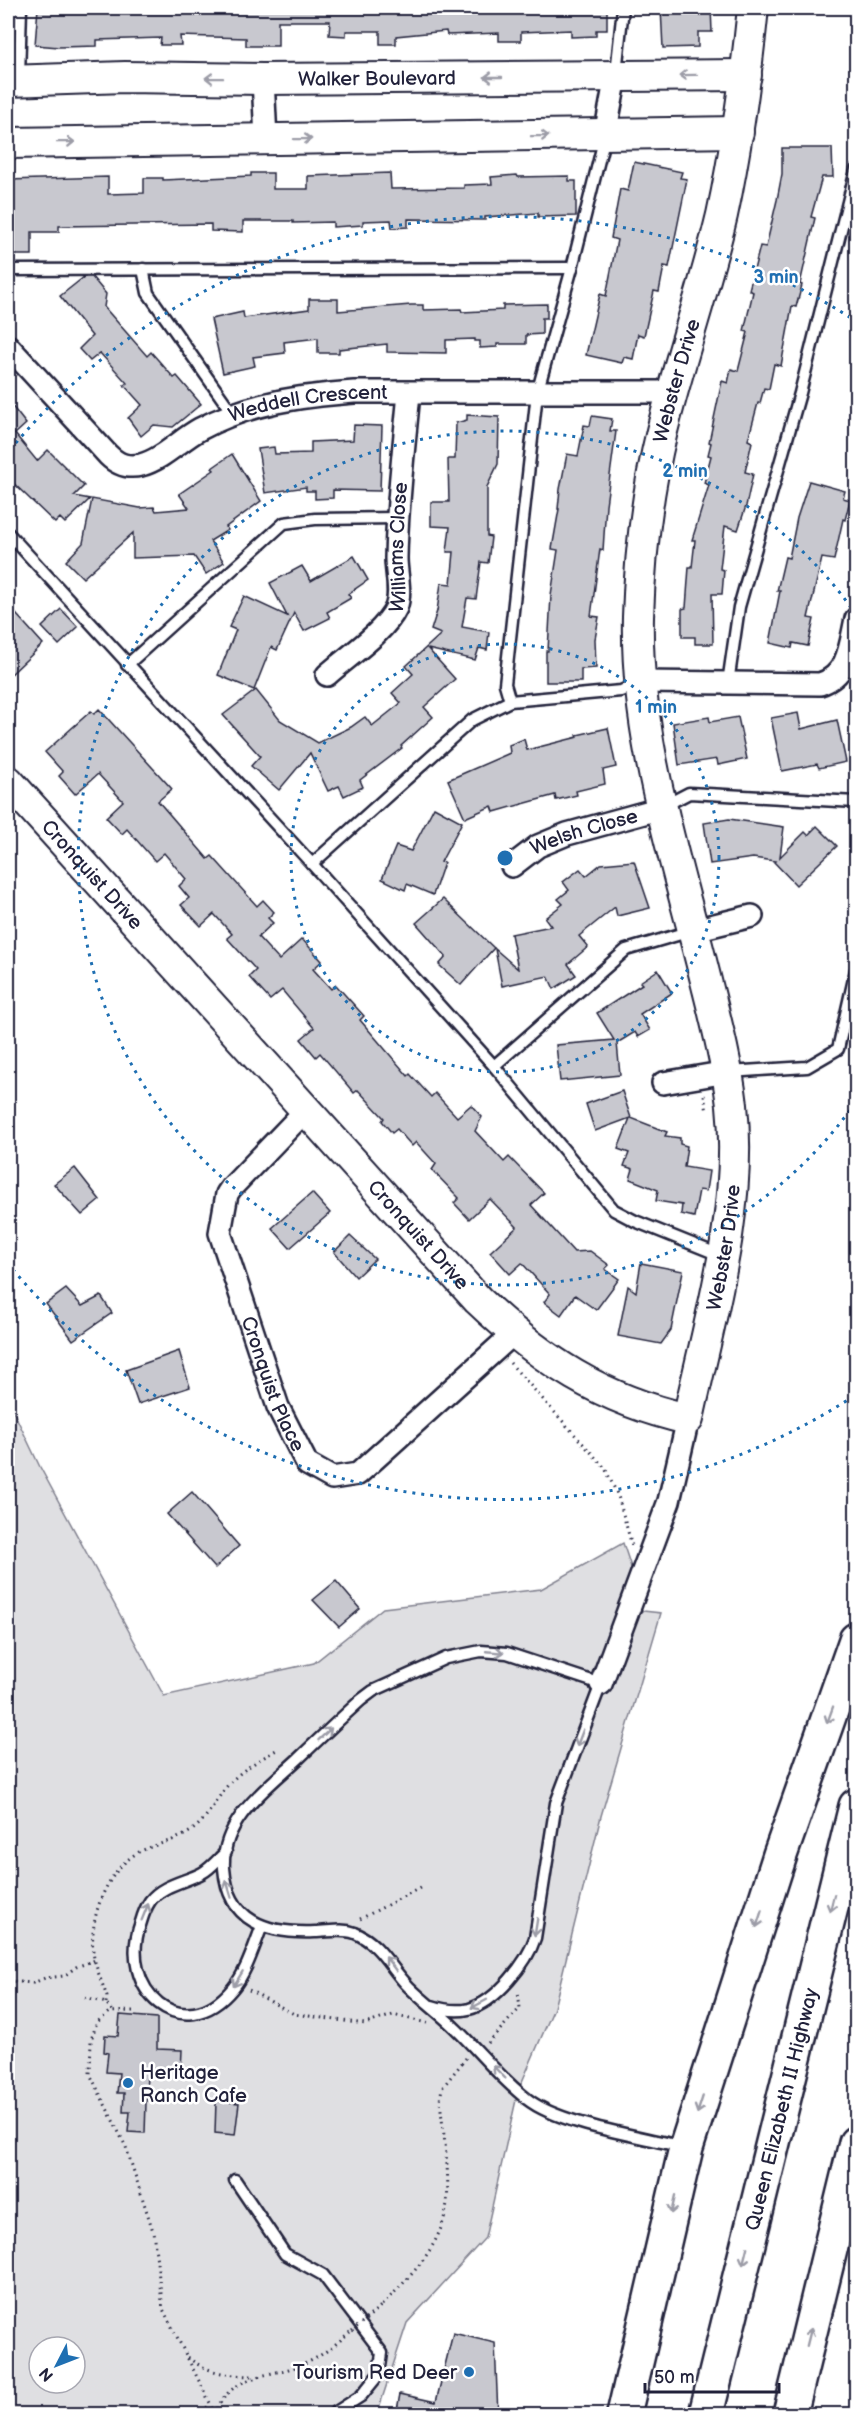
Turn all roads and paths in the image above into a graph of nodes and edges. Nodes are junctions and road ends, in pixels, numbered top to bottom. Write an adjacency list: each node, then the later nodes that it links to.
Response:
1 (21, 8): 7 (lane)
2 (623, 8): 5 (lane)
3 (753, 8): 4 (street, Webster Drive)
4 (746, 75): 5 (street, Walker Boulevard, one-way to 5); 8 (street, Webster Drive)
5 (616, 76): 6 (street, Walker Boulevard, one-way to 6); 9 (street)
6 (263, 79): 7 (street, Walker Boulevard, one-way to 7); 10 (street)
7 (13, 81)
8 (738, 132): 9 (street); 17 (street, Webster Drive)
9 (605, 135): 10 (street, one-way to 9); 13 (lane)
10 (266, 139): 11 (street, one-way to 10)
11 (8, 143)
12 (856, 170): 27 (lane)
13 (572, 268): 14 (lane); 19 (lane)
14 (143, 269): 15 (lane); 20 (lane)
15 (8, 270)
16 (8, 346): 20 (street, Weddell Crescent)
17 (672, 392): 19 (street, Weddell Crescent); 26 (street, Webster Drive)
18 (409, 393): 19 (street, Weddell Crescent); 20 (street, Weddell Crescent); 21 (street, Williams Close)
19 (537, 393): 28 (lane)
20 (233, 414)
21 (398, 518): 24 (lane); 25 (street, Williams Close)
22 (8, 532): 24 (lane)
23 (856, 619): 27 (street)
24 (127, 665): 32 (lane)
25 (327, 675)
26 (641, 682): 27 (street); 28 (lane); 31 (street, Webster Drive)
27 (728, 683)
28 (510, 701): 32 (lane)
29 (8, 781): 40 (street, Cronquist Drive)
30 (856, 802): 31 (lane)
31 (662, 808): 33 (street, Welsh Close); 35 (street, Webster Drive)
32 (312, 864): 37 (lane)
33 (512, 866)
34 (752, 916): 35 (street)
35 (694, 930): 37 (lane); 38 (street, Webster Drive)
36 (856, 970): 38 (lane)
37 (494, 1066): 41 (lane)
38 (728, 1072): 39 (street); 41 (street, Webster Drive)
39 (663, 1083)
40 (306, 1110): 42 (street, Cronquist Drive); 42 (street, Cronquist Place)
41 (722, 1256): 43 (street, Webster Drive)
42 (513, 1334): 43 (street, Cronquist Drive)
43 (688, 1419): 45 (street)
44 (856, 1640): 64 (highway, one-way to 64)
45 (601, 1684): 48 (lane, one-way to 45); 53 (lane, one-way to 53)
46 (278, 1749): 52 (path)
47 (856, 1806): 73 (highway, Queen Elizabeth II Highway, one-way to 73)
48 (226, 1852): 50 (lane, one-way to 48); 55 (lane, one-way to 48)
49 (420, 1888): 51 (path)
50 (262, 1926): 51 (lane); 55 (lane, one-way to 55)
51 (339, 1930): 58 (lane, one-way to 51)
52 (95, 1960): 54 (path); 57 (path)
53 (516, 1973): 58 (lane, one-way to 58); 62 (path)
54 (8, 1981)
55 (237, 1983): 61 (path)
56 (87, 1998): 57 (path)
57 (106, 2003): 60 (path)
58 (432, 2006): 61 (lane)
59 (134, 2011): 60 (path)
60 (114, 2012): 66 (path)
61 (455, 2028): 62 (lane)
62 (479, 2052): 64 (lane, one-way to 62); 67 (path, bridge)
63 (856, 2143): 74 (highway, one-way to 63)
64 (686, 2148): 72 (highway, one-way to 72)
65 (235, 2180): 71 (lane)
66 (185, 2354): 67 (path); 68 (path)
67 (257, 2376): 70 (path)
68 (211, 2405): 69 (path); 70 (path)
69 (196, 2415)
70 (214, 2415)
71 (333, 2415)
72 (624, 2415)
73 (706, 2415)
74 (790, 2415)

